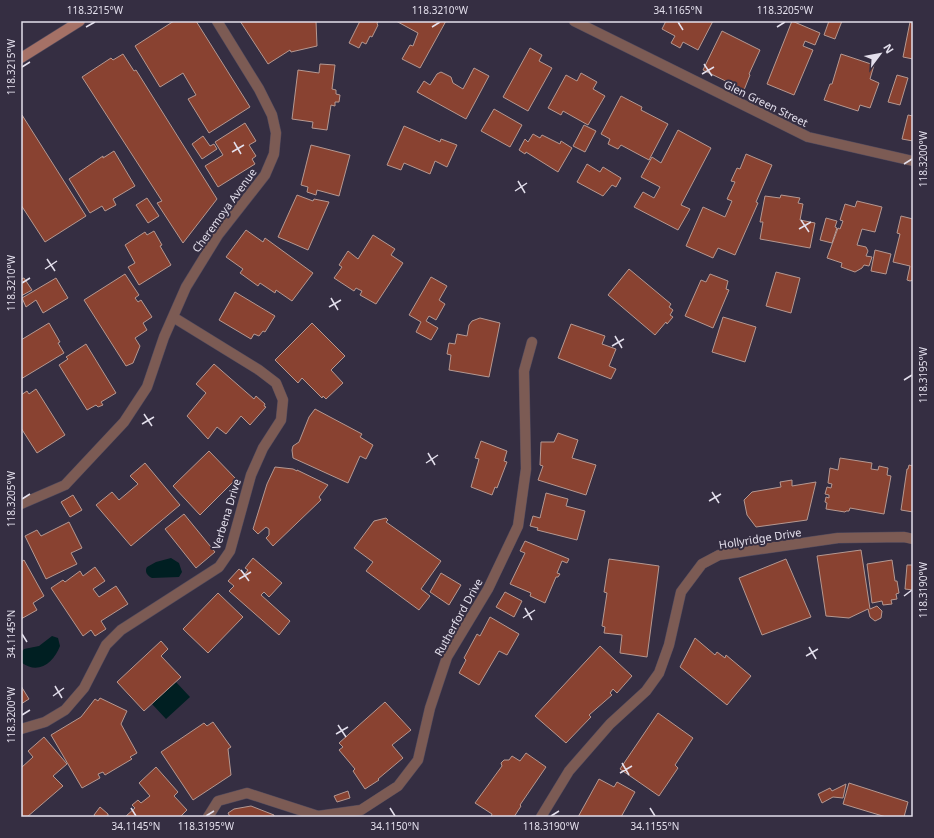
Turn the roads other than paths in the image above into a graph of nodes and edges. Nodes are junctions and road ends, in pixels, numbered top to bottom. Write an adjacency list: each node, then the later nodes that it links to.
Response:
1 (80, 21): 4 (street)
2 (217, 21): 6 (street, Cheremoya Avenue)
3 (574, 21): 5 (street, Glen Green Street)
4 (21, 58)
5 (913, 161)
6 (173, 317): 8 (street, Cheremoya Avenue); 10 (street, Verbena Drive)
7 (532, 342): 11 (street, Rutherford Drive)
8 (21, 504)
9 (913, 539): 12 (street, Hollyridge Drive)
10 (21, 729)
11 (208, 817)
12 (541, 817)

